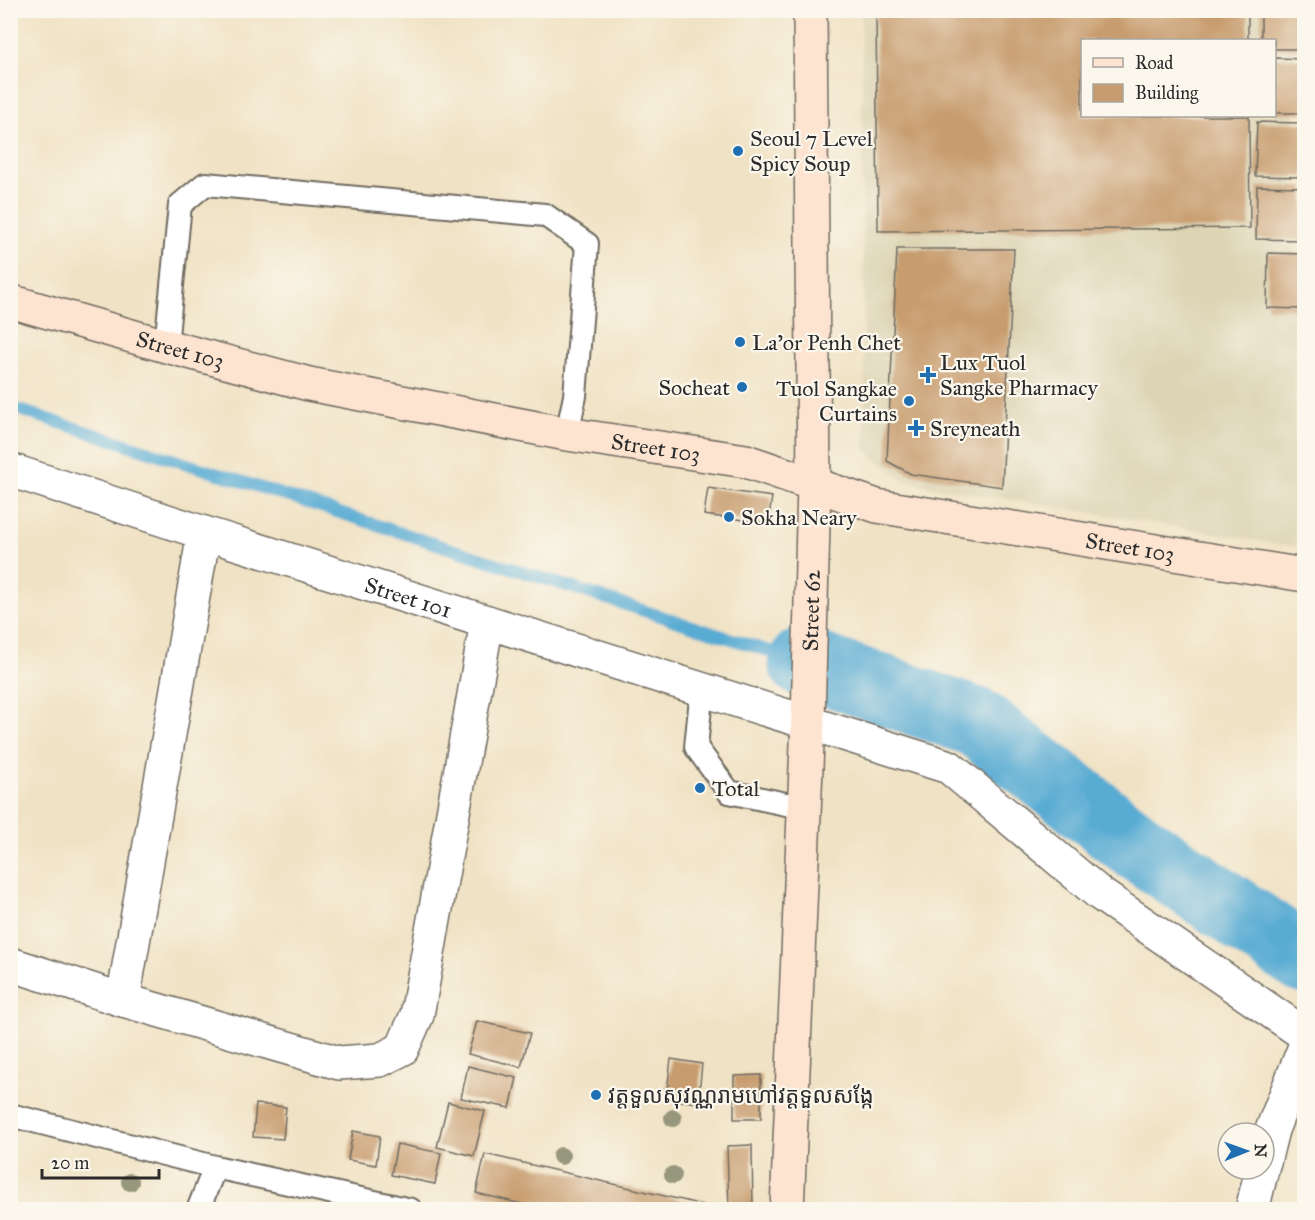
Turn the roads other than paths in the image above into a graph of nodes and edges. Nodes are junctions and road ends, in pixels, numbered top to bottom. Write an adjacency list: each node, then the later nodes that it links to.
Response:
1 (810, 10): 6 (street, Street 62)
2 (10, 301): 3 (street, Street 103)
3 (166, 346): 4 (street, Street 103); 4 (lane)
4 (567, 434): 6 (street, Street 103)
5 (10, 470): 7 (street, Street 101)
6 (814, 484): 8 (street, Street 103); 11 (street, Street 62)
7 (204, 533): 9 (street, Street 101); 14 (street)
8 (1305, 575)
9 (487, 622): 10 (street, Street 101); 14 (street)
10 (702, 688): 11 (street, Street 101); 12 (lane)
11 (808, 721): 12 (street, Street 62); 15 (street, Street 101)
12 (805, 808): 23 (street, Street 62)
13 (10, 964): 14 (street)
14 (123, 1000)
15 (1305, 1034)
16 (1305, 1049): 18 (street)
17 (10, 1115): 19 (lane)
18 (1276, 1121)
19 (215, 1167): 21 (lane); 22 (lane)
20 (1259, 1181): 24 (street)
21 (198, 1209)
22 (411, 1209)
23 (787, 1209)
24 (1252, 1209)

